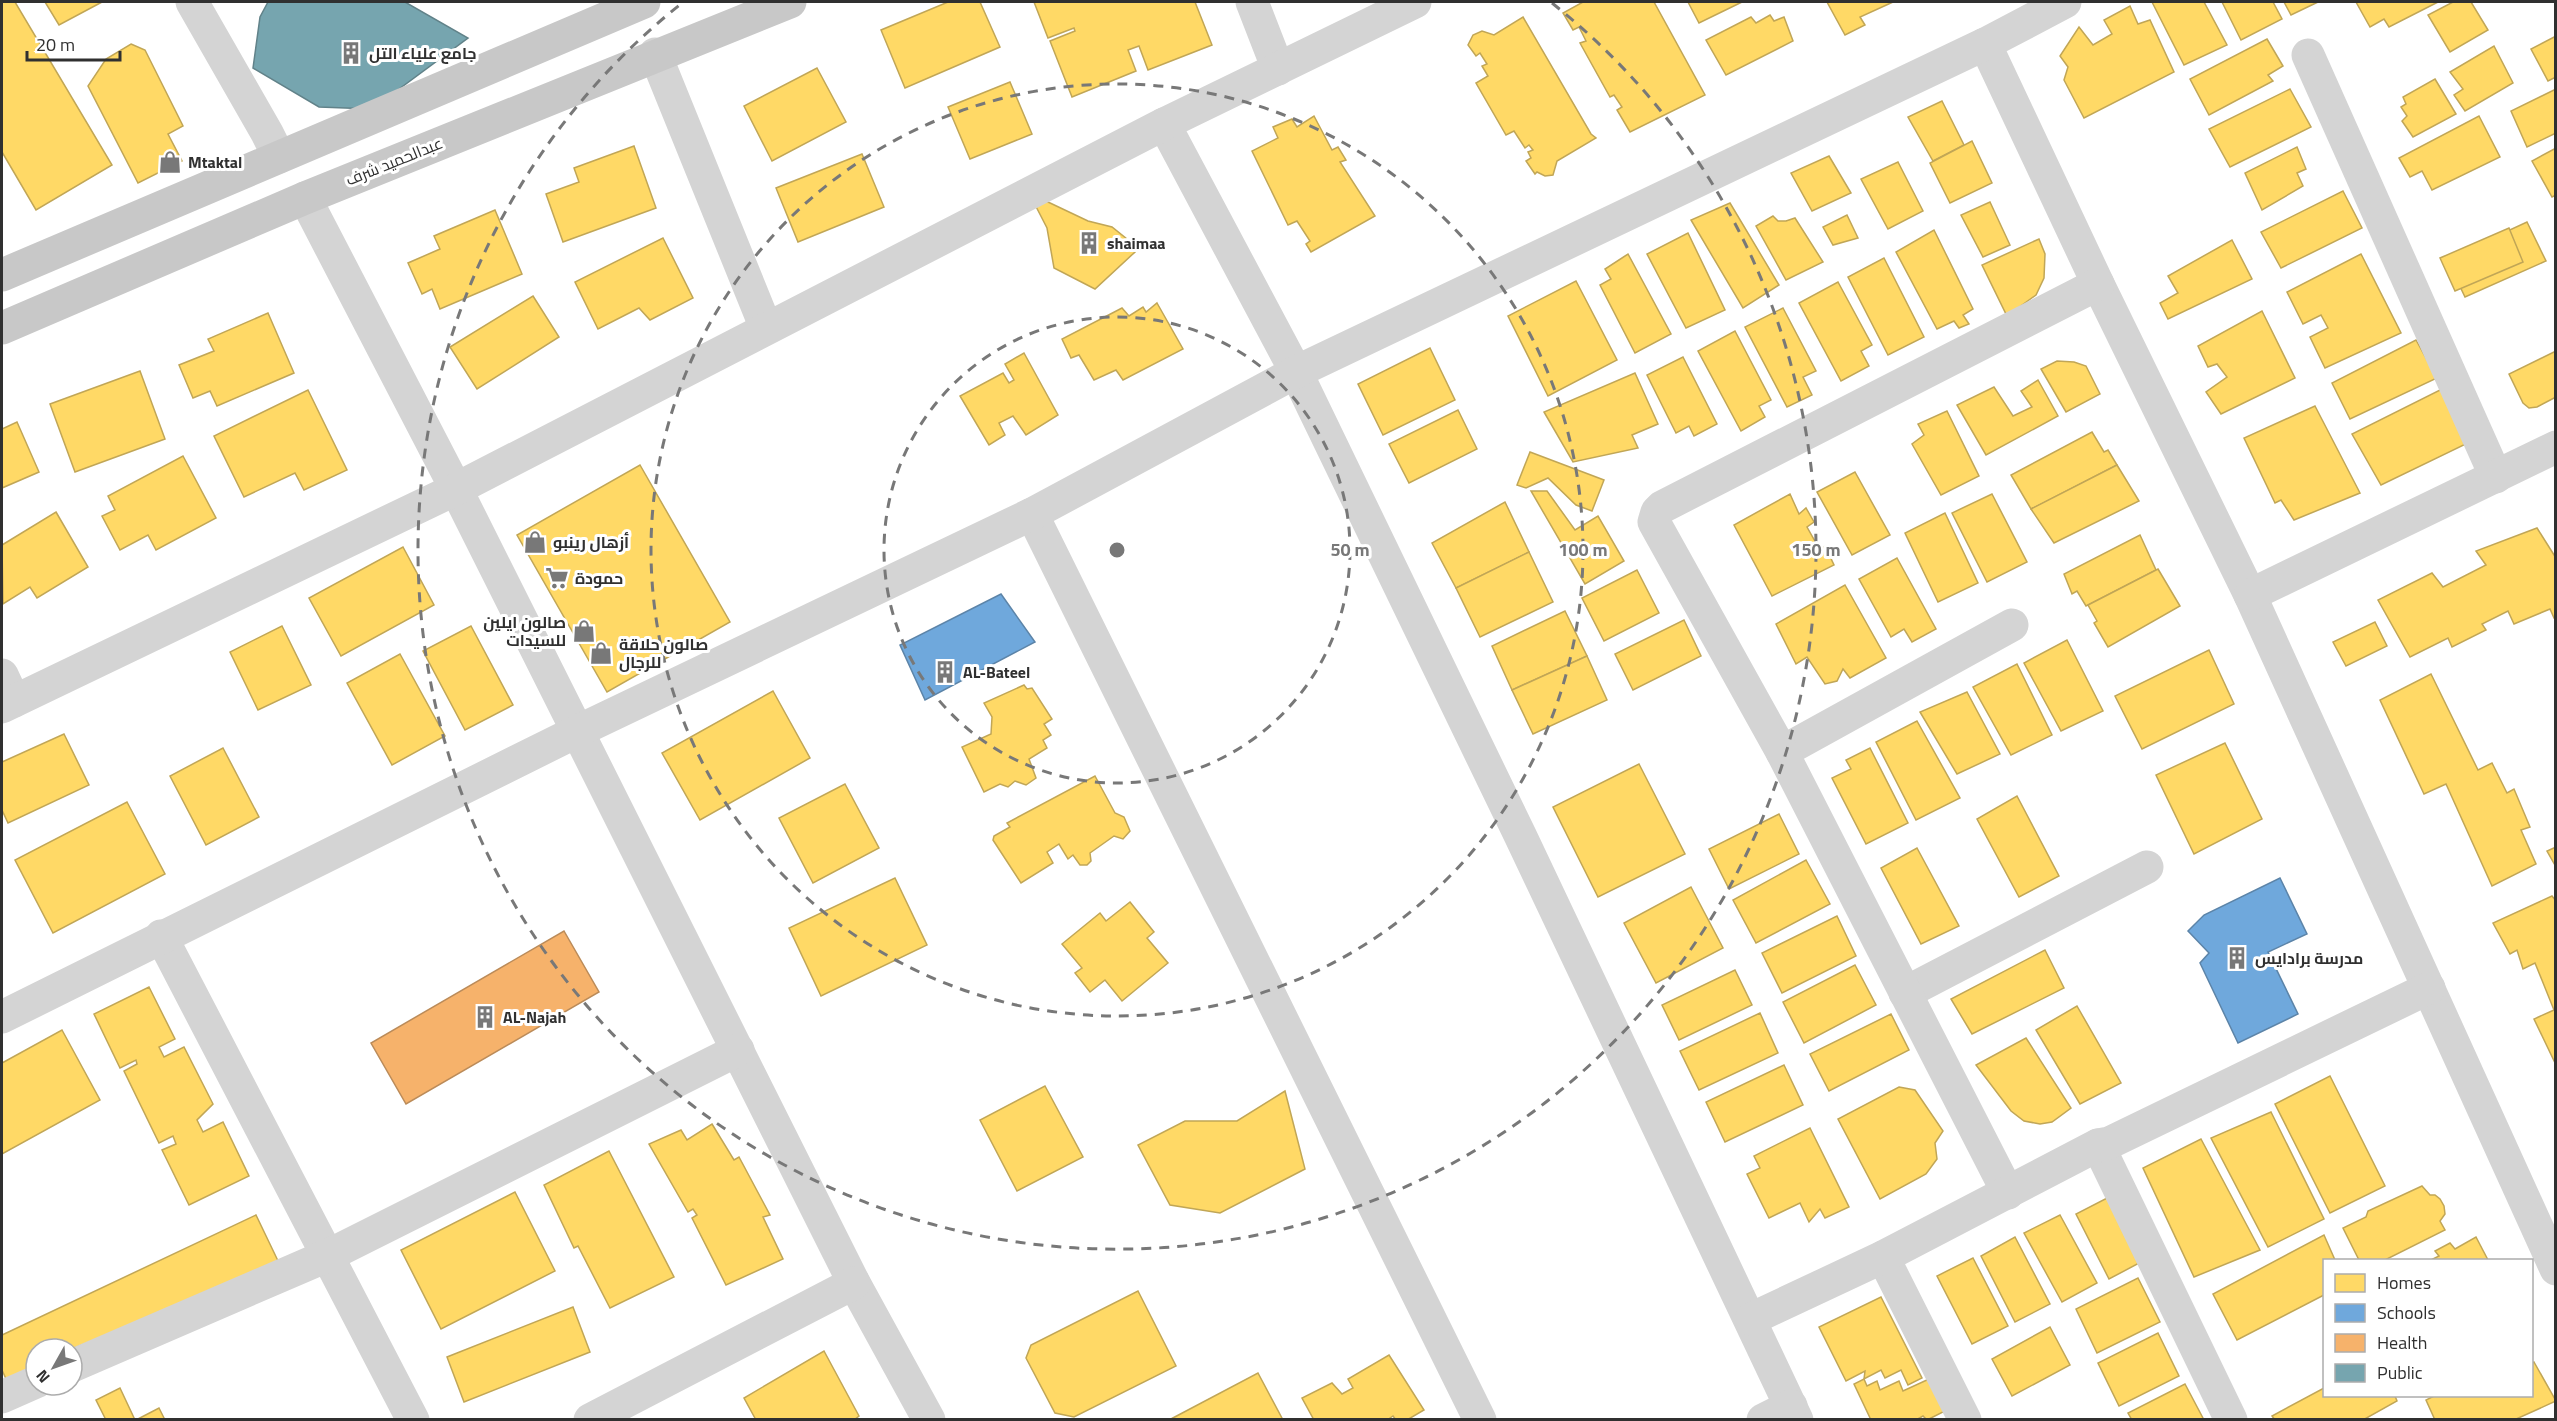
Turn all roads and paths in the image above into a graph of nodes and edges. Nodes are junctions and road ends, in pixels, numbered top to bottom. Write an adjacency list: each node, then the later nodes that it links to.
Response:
1 (192, 2): 12 (street)
2 (644, 2): 12 (main road)
3 (790, 2): 8 (main road, عبدالحميد شرف)
4 (1252, 2): 10 (street)
5 (1415, 2): 10 (street)
6 (2065, 2): 7 (street)
7 (1985, 44): 15 (street); 18 (street)
8 (655, 54): 13 (main road, عبدالحميد شرف); 17 (street)
9 (2308, 55): 20 (street)
10 (1278, 69): 11 (street)
11 (1164, 124): 17 (street); 18 (street)
12 (279, 157): 14 (main road)
13 (305, 198): 16 (main road, عبدالحميد شرف); 21 (street)
14 (2, 275)
15 (2098, 284): 23 (street); 27 (street)
16 (2, 328)
17 (766, 328): 21 (street)
18 (1296, 372): 22 (street); 40 (street)
19 (2556, 447): 20 (street)
20 (2496, 477): 23 (street)
21 (456, 489): 25 (street); 26 (street)
22 (1032, 513): 26 (street); 48 (street)
23 (2250, 596): 30 (street)
24 (2012, 625): 27 (street)
25 (6, 694)
26 (578, 731): 29 (street); 33 (street)
27 (1782, 752): 31 (street)
28 (2147, 867): 31 (street)
29 (161, 936): 32 (street); 36 (street)
30 (2429, 988): 34 (street); 38 (street)
31 (1905, 993): 35 (street)
32 (2, 1017)
33 (738, 1050): 36 (street); 39 (street)
34 (2098, 1145): 35 (street); 50 (street)
35 (2008, 1192): 37 (street)
36 (329, 1255): 41 (street); 45 (street)
37 (1883, 1257): 40 (street); 49 (street)
38 (2556, 1269)
39 (854, 1283): 46 (street); 47 (street)
40 (1751, 1319): 44 (street)
41 (84, 1361)
42 (24, 1387): 43 (street)
43 (2, 1397)
44 (1784, 1415)
45 (413, 1419)
46 (591, 1419)
47 (930, 1419)
48 (1480, 1419)
49 (1965, 1419)
50 (2231, 1419)

